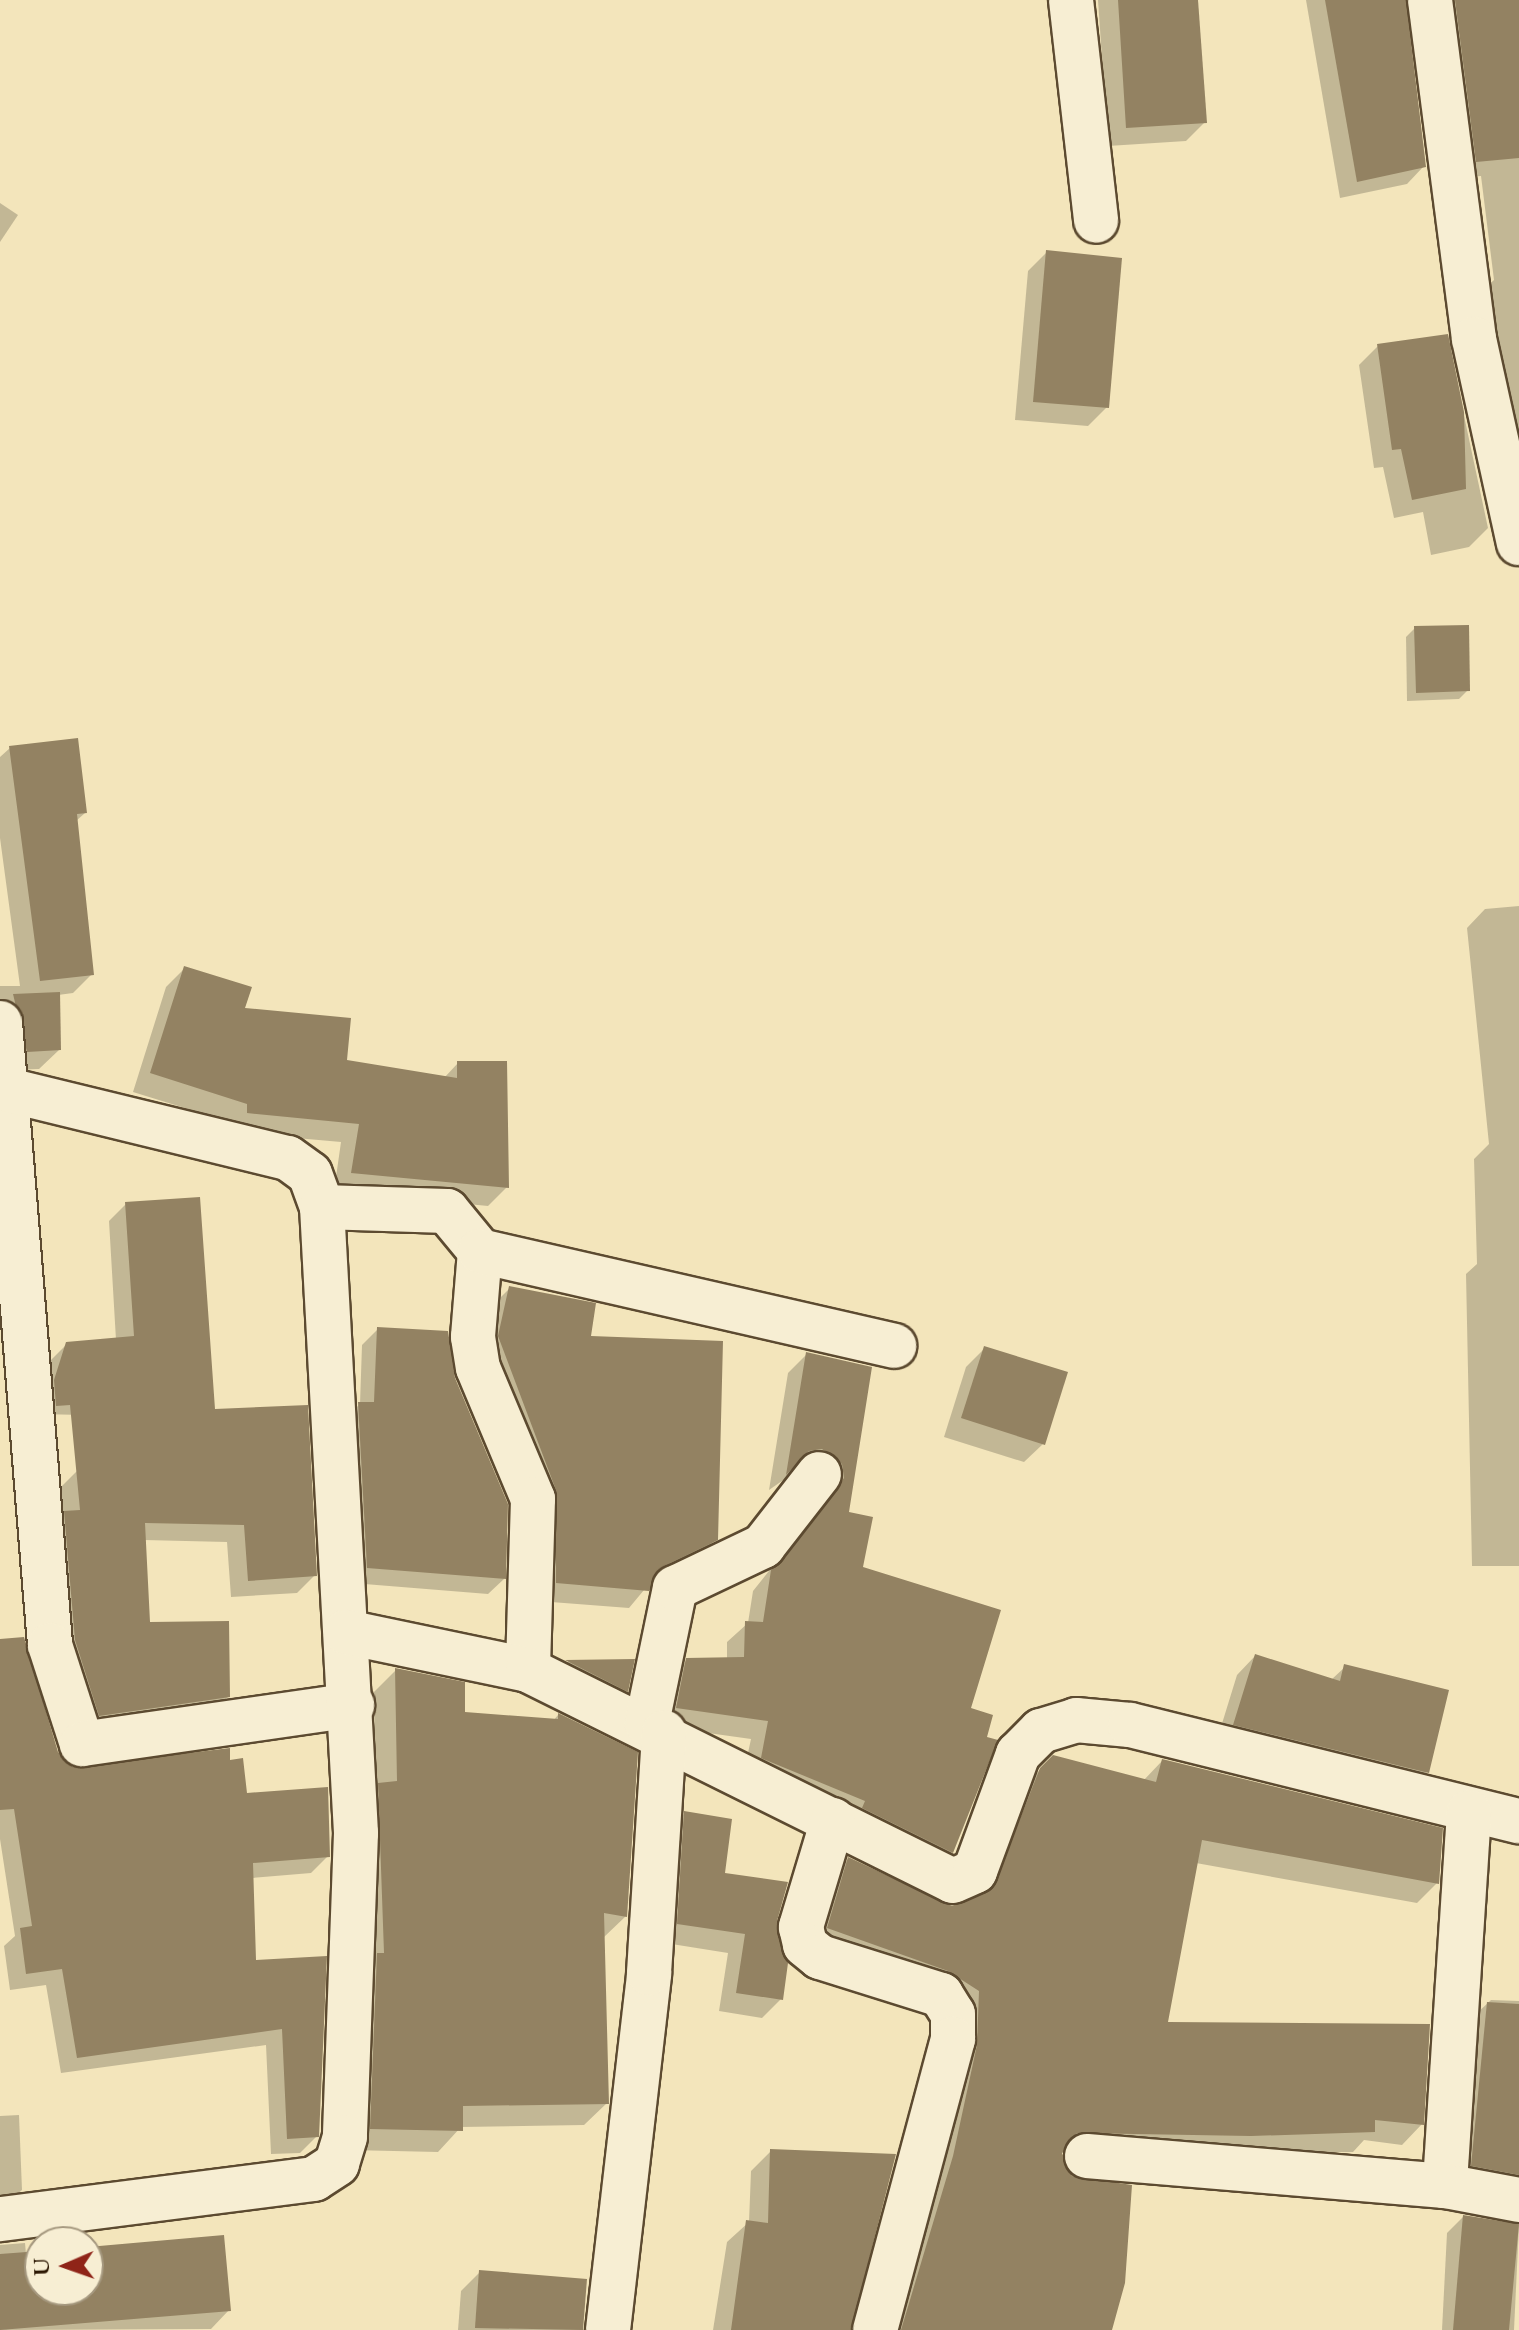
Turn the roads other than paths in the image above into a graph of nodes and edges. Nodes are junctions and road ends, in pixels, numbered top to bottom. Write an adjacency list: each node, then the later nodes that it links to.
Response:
1 (1071, 0): 3 (street)
2 (1430, 0): 4 (street)
3 (1096, 221)
4 (1519, 543)
5 (0, 1023): 6 (street)
6 (3, 1088): 7 (street); 13 (street)
7 (322, 1207): 8 (street); 11 (street)
8 (480, 1251): 9 (street); 12 (street)
9 (894, 1346)
10 (819, 1474): 14 (street)
11 (346, 1632): 12 (street); 13 (street)
12 (528, 1670): 14 (street)
13 (352, 1705): 21 (street)
14 (656, 1728): 16 (street); 22 (street)
15 (1469, 1812): 16 (street); 17 (street); 19 (street)
16 (833, 1820): 23 (street)
17 (1519, 1821)
18 (1087, 2156): 19 (street)
19 (1445, 2186): 20 (street)
20 (1519, 2200)
21 (0, 2219)
22 (608, 2330)
23 (875, 2330)

